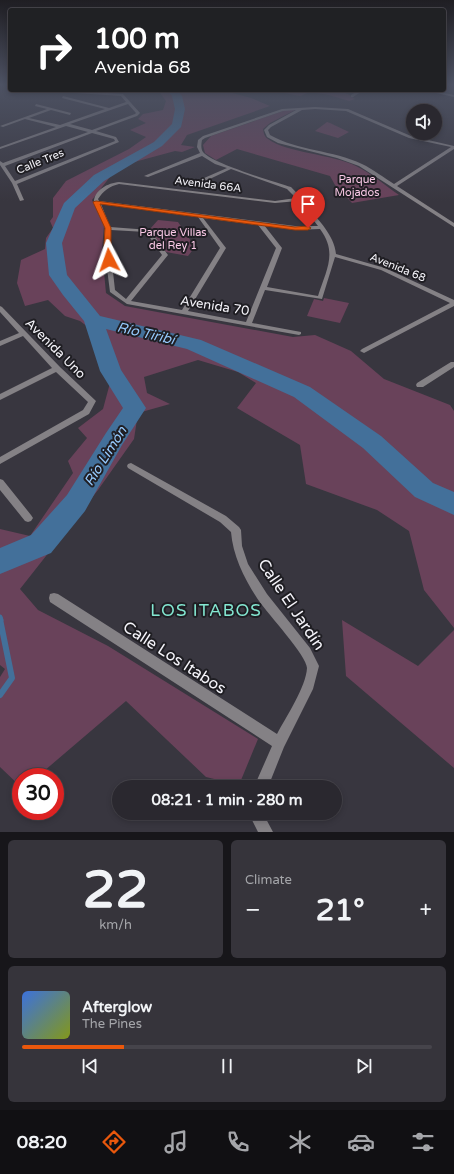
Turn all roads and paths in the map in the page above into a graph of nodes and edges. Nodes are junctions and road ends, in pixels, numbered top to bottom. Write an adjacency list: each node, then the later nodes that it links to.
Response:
1 (12, 123): 9 (street)
2 (45, 123): 10 (street)
3 (68, 123): 8 (street)
4 (115, 123): 11 (street)
5 (245, 123): 14 (street)
6 (276, 123): 20 (street)
7 (376, 123): 12 (street)
8 (65, 124): 10 (street); 11 (street)
9 (2, 126)
10 (58, 126): 13 (street)
11 (93, 132): 15 (street); 18 (street, Calle Tres)
12 (454, 147): 20 (street)
13 (0, 148)
14 (202, 154): 16 (street); 17 (street)
15 (1, 164): 18 (street)
16 (231, 168): 19 (street); 22 (street)
17 (146, 176)
18 (14, 183): 21 (street)
19 (197, 183)
20 (394, 186): 26 (street)
21 (22, 200)
22 (299, 200): 23 (street, Avenida 66A); 27 (street)
23 (96, 202): 24 (street); 28 (street)
24 (199, 215): 25 (street); 34 (street)
25 (260, 224): 27 (street); 30 (street)
26 (454, 225)
27 (321, 227): 29 (street)
28 (108, 228): 31 (street); 31 (street)
29 (333, 255): 30 (street); 32 (street, Avenida 68)
30 (264, 288): 35 (street)
31 (127, 302): 34 (street, Avenida 70)
32 (454, 303): 39 (street)
33 (0, 308): 36 (street, Avenida Uno)
34 (184, 312): 35 (street, Avenida 70)
35 (249, 323): 37 (street, Avenida 70)
36 (24, 333): 38 (street); 41 (street, Avenida Uno)
37 (299, 333)
38 (0, 344)
39 (364, 351)
40 (454, 364): 42 (street)
41 (57, 369): 43 (street); 44 (street, Avenida Uno)
42 (420, 385)
43 (0, 397)
44 (0, 462)
45 (131, 466): 49 (street, Calle El Jardín)
46 (0, 483): 47 (street)
47 (28, 518)
48 (54, 598): 49 (street, Calle Los Itabos)
49 (279, 743): 50 (street, Calle El Jardín)
50 (265, 780)
51 (259, 820): 52 (street)
52 (266, 832)

